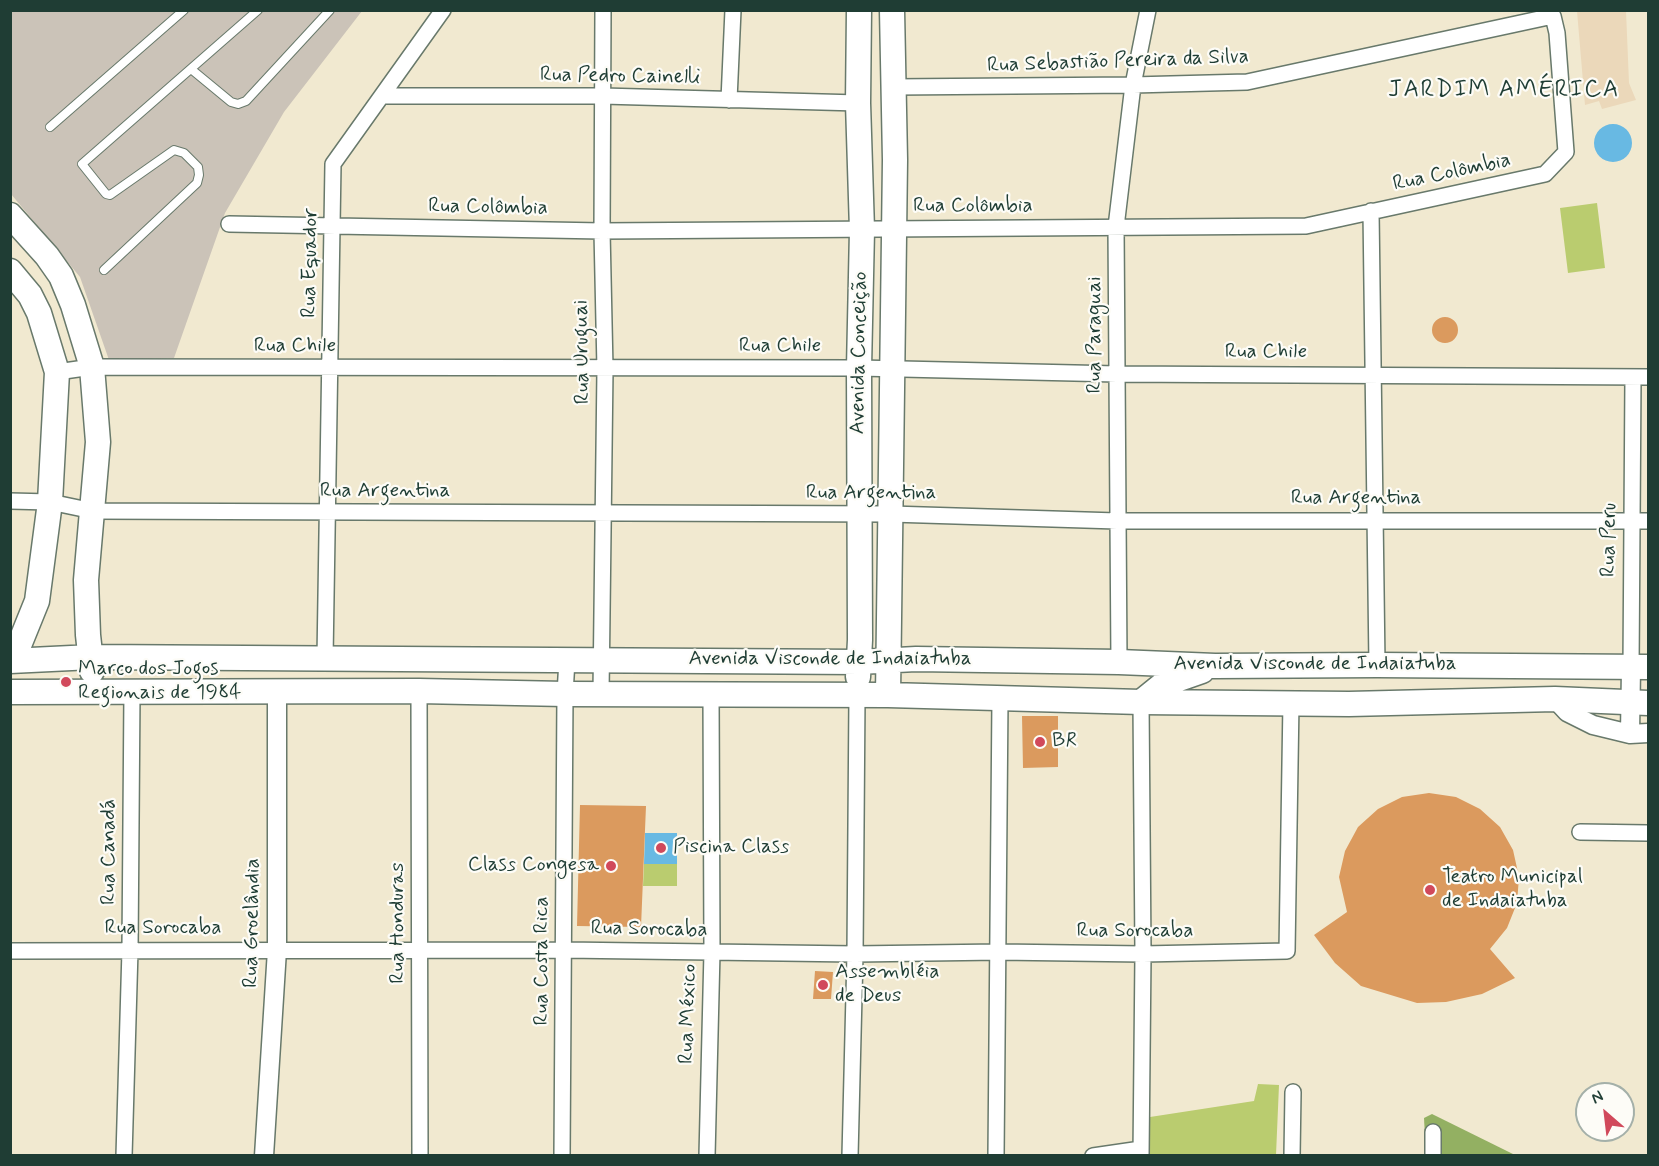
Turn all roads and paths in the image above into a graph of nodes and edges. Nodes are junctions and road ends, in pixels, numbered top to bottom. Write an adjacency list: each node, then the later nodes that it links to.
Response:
1 (184, 10): 18 (lane)
2 (258, 10): 11 (lane)
3 (330, 10): 11 (lane)
4 (443, 10): 14 (street, Rua Equador)
5 (603, 10): 15 (street, Rua Uruguai)
6 (733, 10): 16 (street)
7 (859, 10): 17 (main road, Avenida Conceição)
8 (892, 10): 13 (main road, Avenida Conceição)
9 (1148, 10): 12 (street, Rua Paraguai)
10 (1553, 16): 12 (street, Rua Sebastião Pereira da Silva); 19 (street, Rua Colômbia)
11 (191, 69): 27 (lane)
12 (1133, 85): 13 (street, Rua Sebastião Pereira da Silva); 23 (street, Rua Paraguai)
13 (894, 87): 24 (main road, Avenida Conceição)
14 (382, 96): 15 (street, Rua Pedro Cainelli); 22 (street, Rua Equador)
15 (603, 96): 16 (street, Rua Pedro Cainelli); 26 (street, Rua Uruguai)
16 (729, 100): 17 (street, Rua Pedro Cainelli)
17 (858, 103): 25 (main road, Avenida Conceição)
18 (50, 127)
19 (1371, 211): 23 (street, Rua Colômbia); 36 (street)
20 (10, 215): 29 (main road)
21 (230, 224): 22 (street, Rua Colômbia)
22 (332, 226): 26 (street, Rua Colômbia); 30 (street, Rua Equador)
23 (1116, 227): 24 (street, Rua Colômbia); 35 (street, Rua Paraguai)
24 (894, 228): 25 (street, Rua Colômbia); 33 (main road, Avenida Conceição)
25 (862, 230): 26 (street, Rua Colômbia); 31 (main road, Avenida Conceição)
26 (602, 231): 32 (street, Rua Uruguai)
27 (104, 270)
28 (10, 271): 34 (main road)
29 (92, 368): 30 (street, Rua Chile); 34 (street, Rua Chile); 40 (main road)
30 (330, 368): 32 (street, Rua Chile); 41 (street, Rua Equador)
31 (859, 368): 32 (street, Rua Chile); 33 (street, Rua Chile); 44 (main road, Avenida Conceição)
32 (605, 369): 42 (street, Rua Uruguai)
33 (891, 370): 35 (street, Rua Chile); 43 (main road, Avenida Conceição)
34 (57, 372): 39 (main road)
35 (1117, 374): 36 (street, Rua Chile); 46 (street, Rua Paraguai)
36 (1372, 374): 37 (street, Rua Chile); 45 (street)
37 (1641, 377): 47 (street, Rua Peru)
38 (10, 501): 39 (street, Rua Argentina)
39 (50, 502): 40 (street, Rua Argentina); 50 (main road)
40 (93, 511): 41 (street, Rua Argentina); 48 (main road)
41 (329, 513): 42 (street, Rua Argentina); 49 (street, Rua Equador)
42 (604, 514): 44 (street, Rua Argentina); 52 (street, Rua Uruguai)
43 (891, 514): 44 (street, Rua Argentina); 46 (street, Rua Argentina); 53 (main road, Avenida Conceição)
44 (858, 515): 54 (main road, Avenida Conceição)
45 (1375, 520): 46 (street, Rua Argentina); 47 (street, Rua Argentina); 56 (street)
46 (1117, 521): 55 (street, Rua Paraguai)
47 (1641, 521): 58 (street, Rua Peru)
48 (92, 657): 49 (main road, Avenida Visconde de Indaiatuba); 50 (main road, Avenida Visconde de Indaiatuba); 59 (main road)
49 (325, 658): 51 (main road, Avenida Visconde de Indaiatuba)
50 (10, 659)
51 (567, 660): 52 (main road, Avenida Visconde de Indaiatuba); 65 (street, Rua Costa Rica)
52 (602, 660): 54 (main road, Avenida Visconde de Indaiatuba); 64 (street, Rua Uruguai)
53 (890, 660): 54 (main road, Avenida Visconde de Indaiatuba); 55 (main road, Avenida Visconde de Indaiatuba); 67 (main road, Avenida Conceição)
54 (859, 662): 68 (main road, Avenida Conceição)
55 (1119, 662): 57 (main road, Avenida Visconde de Indaiatuba)
56 (1377, 665): 57 (main road, Avenida Visconde de Indaiatuba); 58 (main road, Avenida Visconde de Indaiatuba); 74 (main road)
57 (1215, 666): 71 (main road)
58 (1640, 668): 73 (street, Rua Peru)
59 (94, 691): 61 (main road, Avenida Visconde de Indaiatuba); 62 (main road, Avenida Visconde de Indaiatuba)
60 (419, 691): 63 (main road, Avenida Visconde de Indaiatuba); 65 (main road, Avenida Visconde de Indaiatuba); 80 (street, Rua Honduras)
61 (10, 692)
62 (132, 692): 63 (main road, Avenida Visconde de Indaiatuba); 78 (street, Rua Canadá)
63 (277, 692): 79 (street, Rua Groelândia)
64 (601, 693): 65 (main road, Avenida Visconde de Indaiatuba); 66 (main road, Avenida Visconde de Indaiatuba)
65 (565, 694): 81 (street, Rua Costa Rica)
66 (711, 694): 68 (main road, Avenida Visconde de Indaiatuba); 83 (street, Rua México)
67 (888, 695): 68 (main road, Avenida Visconde de Indaiatuba); 69 (main road, Avenida Visconde de Indaiatuba)
68 (857, 696): 85 (street)
69 (1000, 699): 71 (main road, Avenida Visconde de Indaiatuba); 84 (street)
70 (1555, 699): 73 (main road, Avenida Visconde de Indaiatuba); 74 (main road, Avenida Visconde de Indaiatuba); 75 (street)
71 (1141, 702): 72 (main road, Avenida Visconde de Indaiatuba); 86 (street)
72 (1291, 702): 74 (main road, Avenida Visconde de Indaiatuba); 86 (street, Rua Sorocaba)
73 (1639, 702): 75 (street, Rua Peru)
74 (1349, 704)
75 (1640, 734)
76 (1580, 832): 77 (street)
77 (1648, 833)
78 (130, 950): 79 (street, Rua Sorocaba); 82 (street, Rua Sorocaba); 90 (street, Rua Canadá)
79 (276, 950): 80 (street, Rua Sorocaba); 91 (street, Rua Groelândia)
80 (420, 950): 81 (street, Rua Sorocaba); 92 (street, Rua Honduras)
81 (564, 950): 83 (street, Rua Sorocaba); 93 (street, Rua Costa Rica)
82 (10, 951)
83 (712, 952): 85 (street, Rua Sorocaba); 94 (street, Rua México)
84 (999, 952): 85 (street, Rua Sorocaba); 86 (street, Rua Sorocaba); 96 (street)
85 (855, 954): 95 (street)
86 (1143, 954): 89 (street)
87 (1293, 1092): 98 (street)
88 (1433, 1132): 99 (street)
89 (1141, 1152): 97 (street)
90 (124, 1155)
91 (264, 1155)
92 (420, 1155)
93 (562, 1155)
94 (707, 1155)
95 (850, 1155)
96 (996, 1155)
97 (1093, 1155)
98 (1292, 1155)
99 (1433, 1155)

